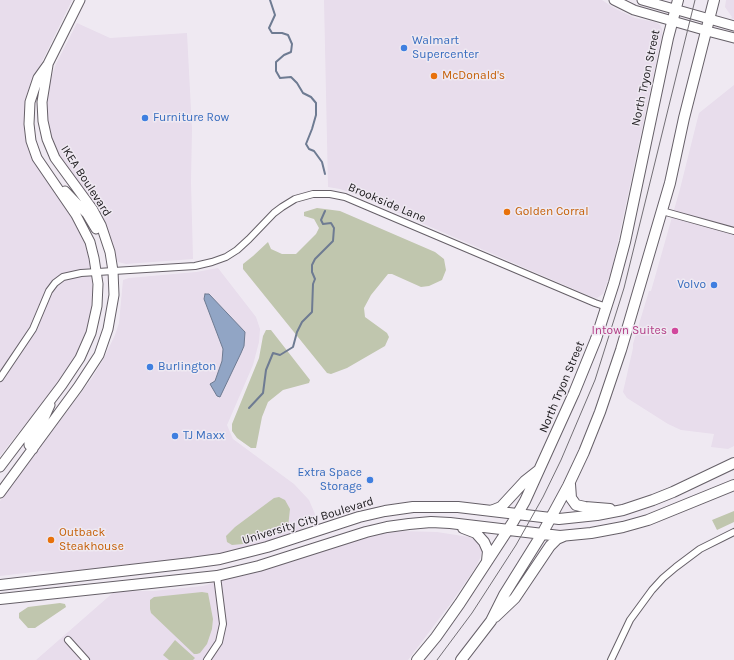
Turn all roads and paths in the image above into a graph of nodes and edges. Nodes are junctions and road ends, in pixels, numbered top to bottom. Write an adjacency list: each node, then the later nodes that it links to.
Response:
1 (80, 0): 11 (street, IKEA Boulevard)
2 (614, 0): 7 (street)
3 (642, 0): 5 (street)
4 (714, 0): 6 (main road)
5 (677, 5): 6 (street); 7 (main road, North Tryon Street)
6 (710, 19): 8 (street); 9 (main road)
7 (672, 20): 9 (street); 19 (main road, North Tryon Street)
8 (734, 26)
9 (707, 31): 10 (street); 15 (main road)
10 (734, 38)
11 (48, 64): 12 (street, IKEA Boulevard); 13 (street, IKEA Boulevard)
12 (29, 129): 13 (street); 14 (street, IKEA Boulevard)
13 (47, 139): 17 (street, IKEA Boulevard)
14 (53, 182): 17 (street); 18 (street, IKEA Boulevard)
15 (662, 212): 16 (street); 26 (main road)
16 (734, 231)
17 (113, 271): 18 (street, Brookside Lane); 19 (street, Brookside Lane); 22 (street, IKEA Boulevard)
18 (96, 272): 20 (street, Brookside Lane); 21 (street, IKEA Boulevard)
19 (607, 307): 24 (main road, North Tryon Street)
20 (0, 378)
21 (53, 396): 22 (street); 25 (street, IKEA Boulevard)
22 (33, 449): 28 (street, IKEA Boulevard)
23 (734, 463): 29 (main road, University City Boulevard)
24 (542, 465): 30 (main road); 31 (main road, North Tryon Street)
25 (0, 467)
26 (571, 480): 29 (main road); 32 (main road)
27 (734, 486): 37 (main road)
28 (0, 493)
29 (630, 508): 32 (main road, University City Boulevard)
30 (490, 511): 31 (main road, University City Boulevard); 40 (main road, University City Boulevard)
31 (517, 515): 32 (main road, University City Boulevard); 34 (main road, North Tryon Street)
32 (550, 519): 36 (main road)
33 (450, 523): 34 (main road); 38 (main road); 39 (main road)
34 (507, 530): 36 (main road); 38 (main road, North Tryon Street)
35 (734, 532): 50 (street)
36 (542, 534): 37 (main road); 42 (main road)
37 (567, 535): 42 (main road)
38 (486, 564): 47 (main road, North Tryon Street)
39 (217, 576): 41 (main road); 46 (street)
40 (0, 585)
41 (0, 599)
42 (491, 621): 44 (main road)
43 (68, 640): 45 (street)
44 (472, 646): 48 (main road); 49 (main road)
45 (86, 660)
46 (207, 660)
47 (417, 660)
48 (461, 660)
49 (469, 660)
50 (611, 660)

